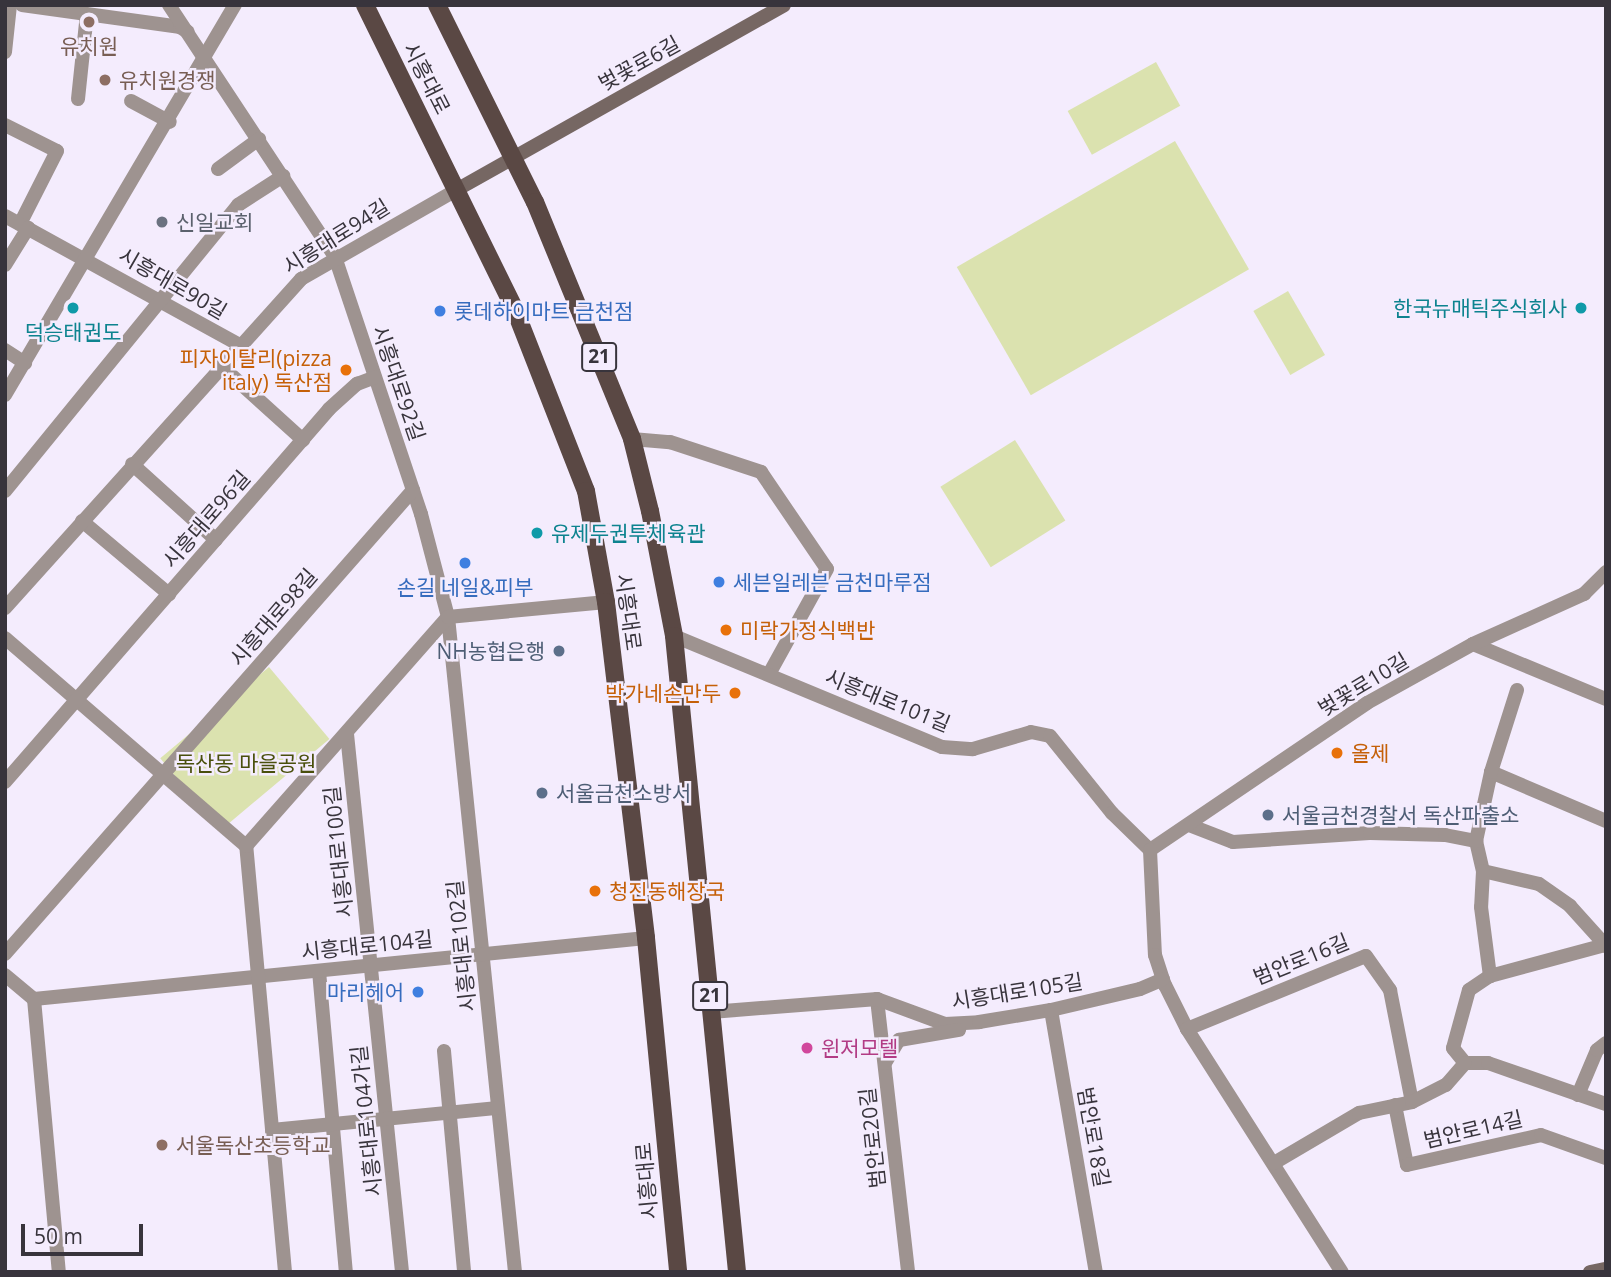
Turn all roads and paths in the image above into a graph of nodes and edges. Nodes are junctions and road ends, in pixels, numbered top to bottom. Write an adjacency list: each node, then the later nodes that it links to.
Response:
1 (10, 5): 11 (street)
2 (22, 5): 8 (street)
3 (169, 5): 10 (street, 시흥대로92길)
4 (235, 5): 12 (street, 시흥대로90길)
5 (365, 5): 21 (main road, 시흥대로)
6 (437, 5): 18 (main road, 시흥대로 / 21)
7 (785, 5): 18 (street, 벚꽃로6길)
8 (38, 6): 9 (street)
9 (87, 14): 10 (street); 13 (street)
10 (192, 36): 12 (street, 시흥대로92길)
11 (5, 52)
12 (204, 54): 15 (street, 시흥대로90길); 17 (street, 시흥대로92길)
13 (78, 99)
14 (131, 101): 15 (street)
15 (170, 122): 25 (street, 시흥대로90길)
16 (5, 125): 23 (street)
17 (259, 139): 19 (street); 20 (street, 시흥대로92길)
18 (515, 158): 21 (street, 벚꽃로6길); 34 (main road, 시흥대로 / 21)
19 (218, 169)
20 (282, 176): 24 (street, 시흥대로92길); 27 (street)
21 (458, 190): 24 (street, 시흥대로94길); 43 (main road, 시흥대로)
22 (5, 216): 23 (street, 시흥대로90길)
23 (24, 226): 25 (street, 시흥대로90길); 26 (street)
24 (335, 257): 28 (street, 시흥대로94길); 32 (street, 시흥대로92길)
25 (87, 258): 27 (street, 시흥대로90길); 30 (street, 시흥대로90길)
26 (5, 265)
27 (157, 298): 28 (street, 시흥대로90길); 38 (street)
28 (238, 344): 31 (street, 시흥대로94길)
29 (5, 350): 30 (street)
30 (25, 363): 33 (street, 시흥대로90길)
31 (220, 365): 35 (street); 36 (street, 시흥대로94길)
32 (375, 377): 35 (street, 시흥대로96길); 37 (street, 시흥대로92길)
33 (5, 395)
34 (632, 439): 46 (main road, 시흥대로 / 21); 49 (street)
35 (303, 440): 40 (street, 시흥대로96길)
36 (132, 464): 39 (street, 시흥대로94길); 40 (street)
37 (413, 489): 45 (street, 시흥대로92길); 54 (street, 시흥대로98길)
38 (5, 491)
39 (82, 521): 42 (street); 44 (street, 시흥대로94길)
40 (216, 540): 42 (street, 시흥대로96길)
41 (1606, 572): 48 (street, 벚꽃로10길)
42 (169, 594): 51 (street, 시흥대로96길)
43 (606, 602): 45 (street); 63 (main road, 시흥대로)
44 (5, 608)
45 (448, 617): 53 (street, 시흥대로100길); 66 (street, 시흥대로102길)
46 (674, 636): 49 (street, 시흥대로101길); 76 (main road, 시흥대로 / 21)
47 (5, 638): 51 (street)
48 (1473, 644): 52 (street); 58 (street, 벚꽃로10길)
49 (769, 674): 61 (street, 시흥대로101길)
50 (1517, 690): 55 (street)
51 (77, 699): 54 (street); 56 (street, 시흥대로96길)
52 (1606, 699)
53 (347, 734): 60 (street, 시흥대로100길); 67 (street, 시흥대로100길)
54 (164, 772): 60 (street); 65 (street, 시흥대로98길)
55 (1491, 772): 57 (street); 59 (street)
56 (5, 782)
57 (1606, 821)
58 (1189, 825): 59 (street); 61 (street, 벚꽃로10길)
59 (1476, 841): 62 (street)
60 (247, 846): 71 (street)
61 (1150, 850): 72 (street)
62 (1483, 871): 64 (street); 70 (street)
63 (646, 938): 66 (street, 시흥대로104길); 101 (main road, 시흥대로)
64 (1605, 945): 70 (street)
65 (5, 954)
66 (482, 955): 67 (street, 시흥대로104길); 87 (street, 시흥대로102길)
67 (372, 966): 68 (street, 시흥대로104길); 89 (street, 시흥대로104가길)
68 (320, 971): 71 (street, 시흥대로104길); 90 (street)
69 (5, 975): 73 (street)
70 (1490, 976): 81 (street)
71 (258, 977): 73 (street, 시흥대로104길); 91 (street)
72 (1163, 979): 75 (street, 시흥대로105길); 78 (street)
73 (34, 999): 95 (street)
74 (877, 999): 76 (street, 시흥대로105길); 77 (street, 시흥대로105길); 82 (street, 범안로20길)
75 (1051, 1010): 77 (street, 시흥대로105길); 104 (street, 범안로18길)
76 (711, 1012): 102 (main road, 시흥대로 / 21)
77 (979, 1022): 82 (street)
78 (1187, 1030): 84 (street, 범안로16길); 93 (street)
79 (1606, 1043): 83 (street)
80 (444, 1051): 88 (street)
81 (1465, 1063): 83 (street, 범안로14길); 84 (street)
82 (885, 1065): 103 (street, 범안로20길)
83 (1578, 1095): 85 (street, 범안로14길)
84 (1412, 1102): 86 (street)
85 (1606, 1104)
86 (1395, 1105): 92 (street, 범안로14길); 93 (street)
87 (498, 1108): 88 (street); 100 (street, 시흥대로102길)
88 (450, 1113): 89 (street); 99 (street)
89 (387, 1119): 90 (street); 98 (street, 시흥대로104가길)
90 (333, 1124): 91 (street); 97 (street)
91 (272, 1130): 96 (street)
92 (1606, 1158)
93 (1274, 1163): 105 (street)
94 (1606, 1269): 106 (street)
95 (59, 1272)
96 (285, 1272)
97 (346, 1272)
98 (402, 1272)
99 (464, 1272)
100 (515, 1272)
101 (678, 1272)
102 (737, 1272)
103 (908, 1272)
104 (1096, 1272)
105 (1342, 1272)
106 (1590, 1272)

